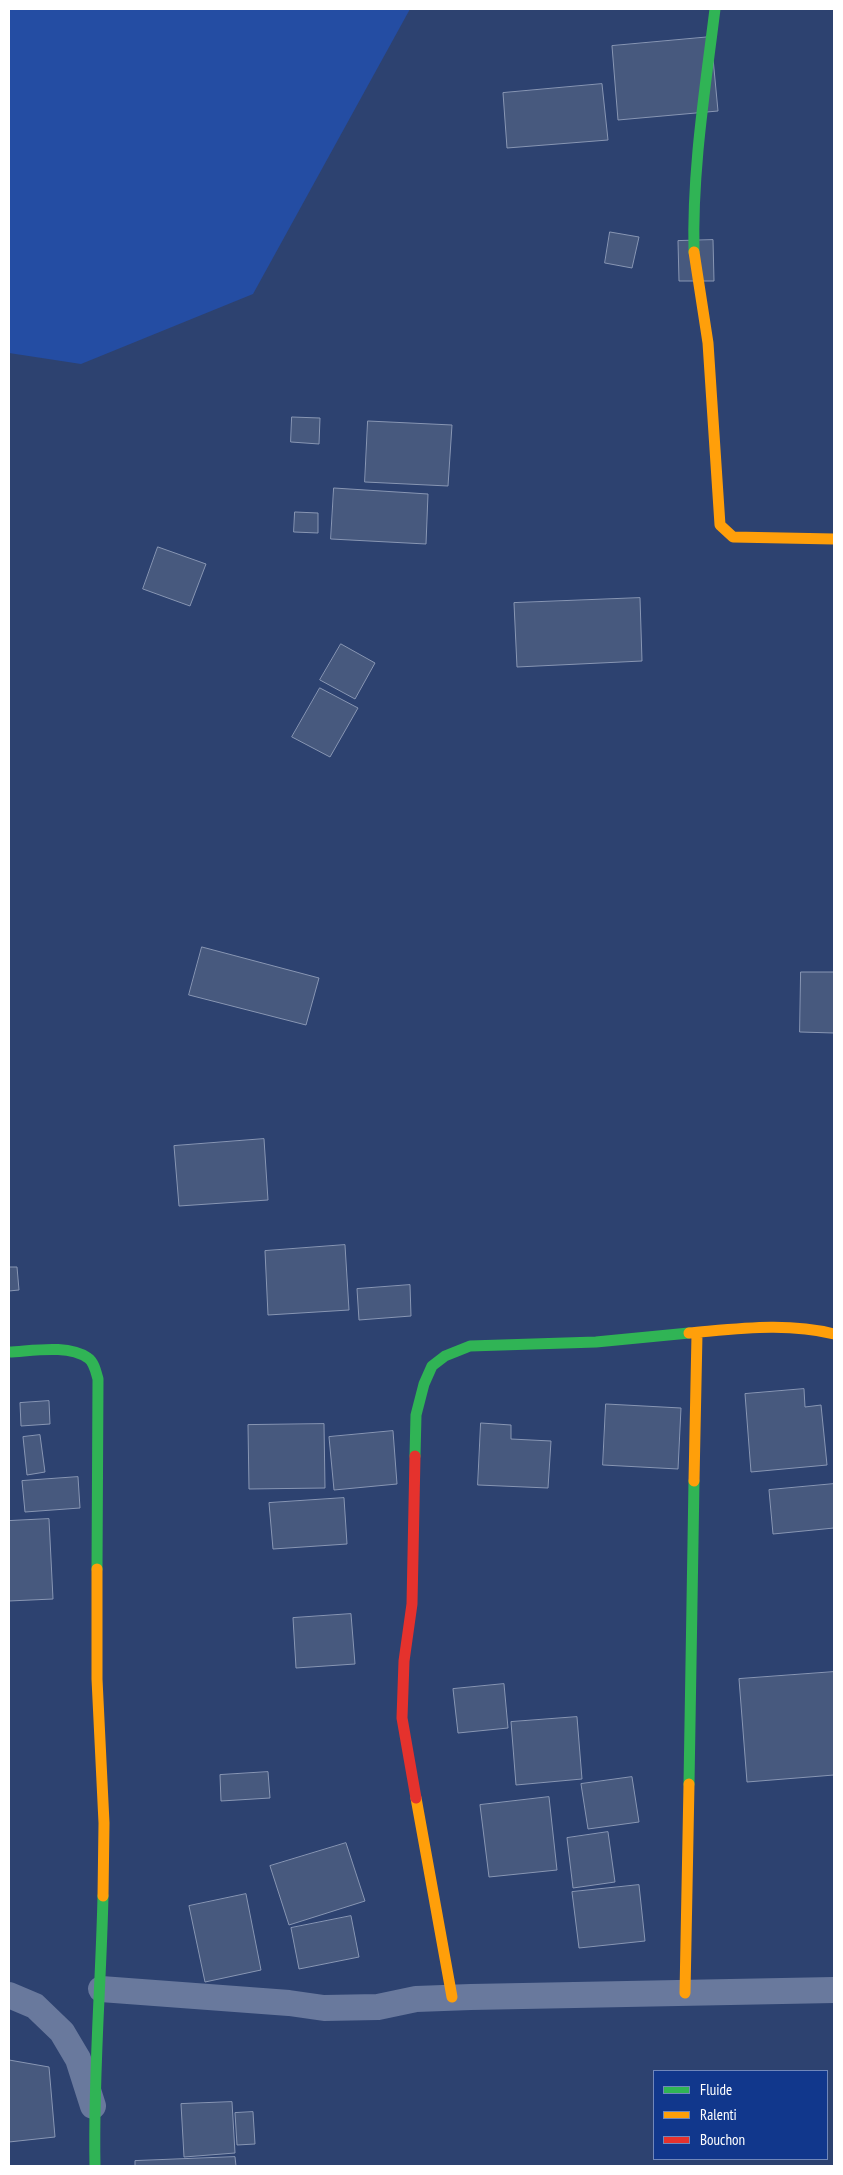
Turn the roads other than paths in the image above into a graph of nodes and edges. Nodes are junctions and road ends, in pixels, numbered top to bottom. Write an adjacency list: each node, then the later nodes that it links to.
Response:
1 (715, 9): 2 (street)
2 (834, 540)
3 (698, 1334): 4 (street); 8 (street); 10 (street)
4 (834, 1334)
5 (9, 1352): 6 (street)
6 (100, 1989): 10 (street); 11 (street)
7 (834, 1990): 8 (street)
8 (685, 1993): 10 (street)
9 (9, 1995): 11 (street)
10 (452, 1997)
11 (94, 2110): 12 (street)
12 (95, 2166)

